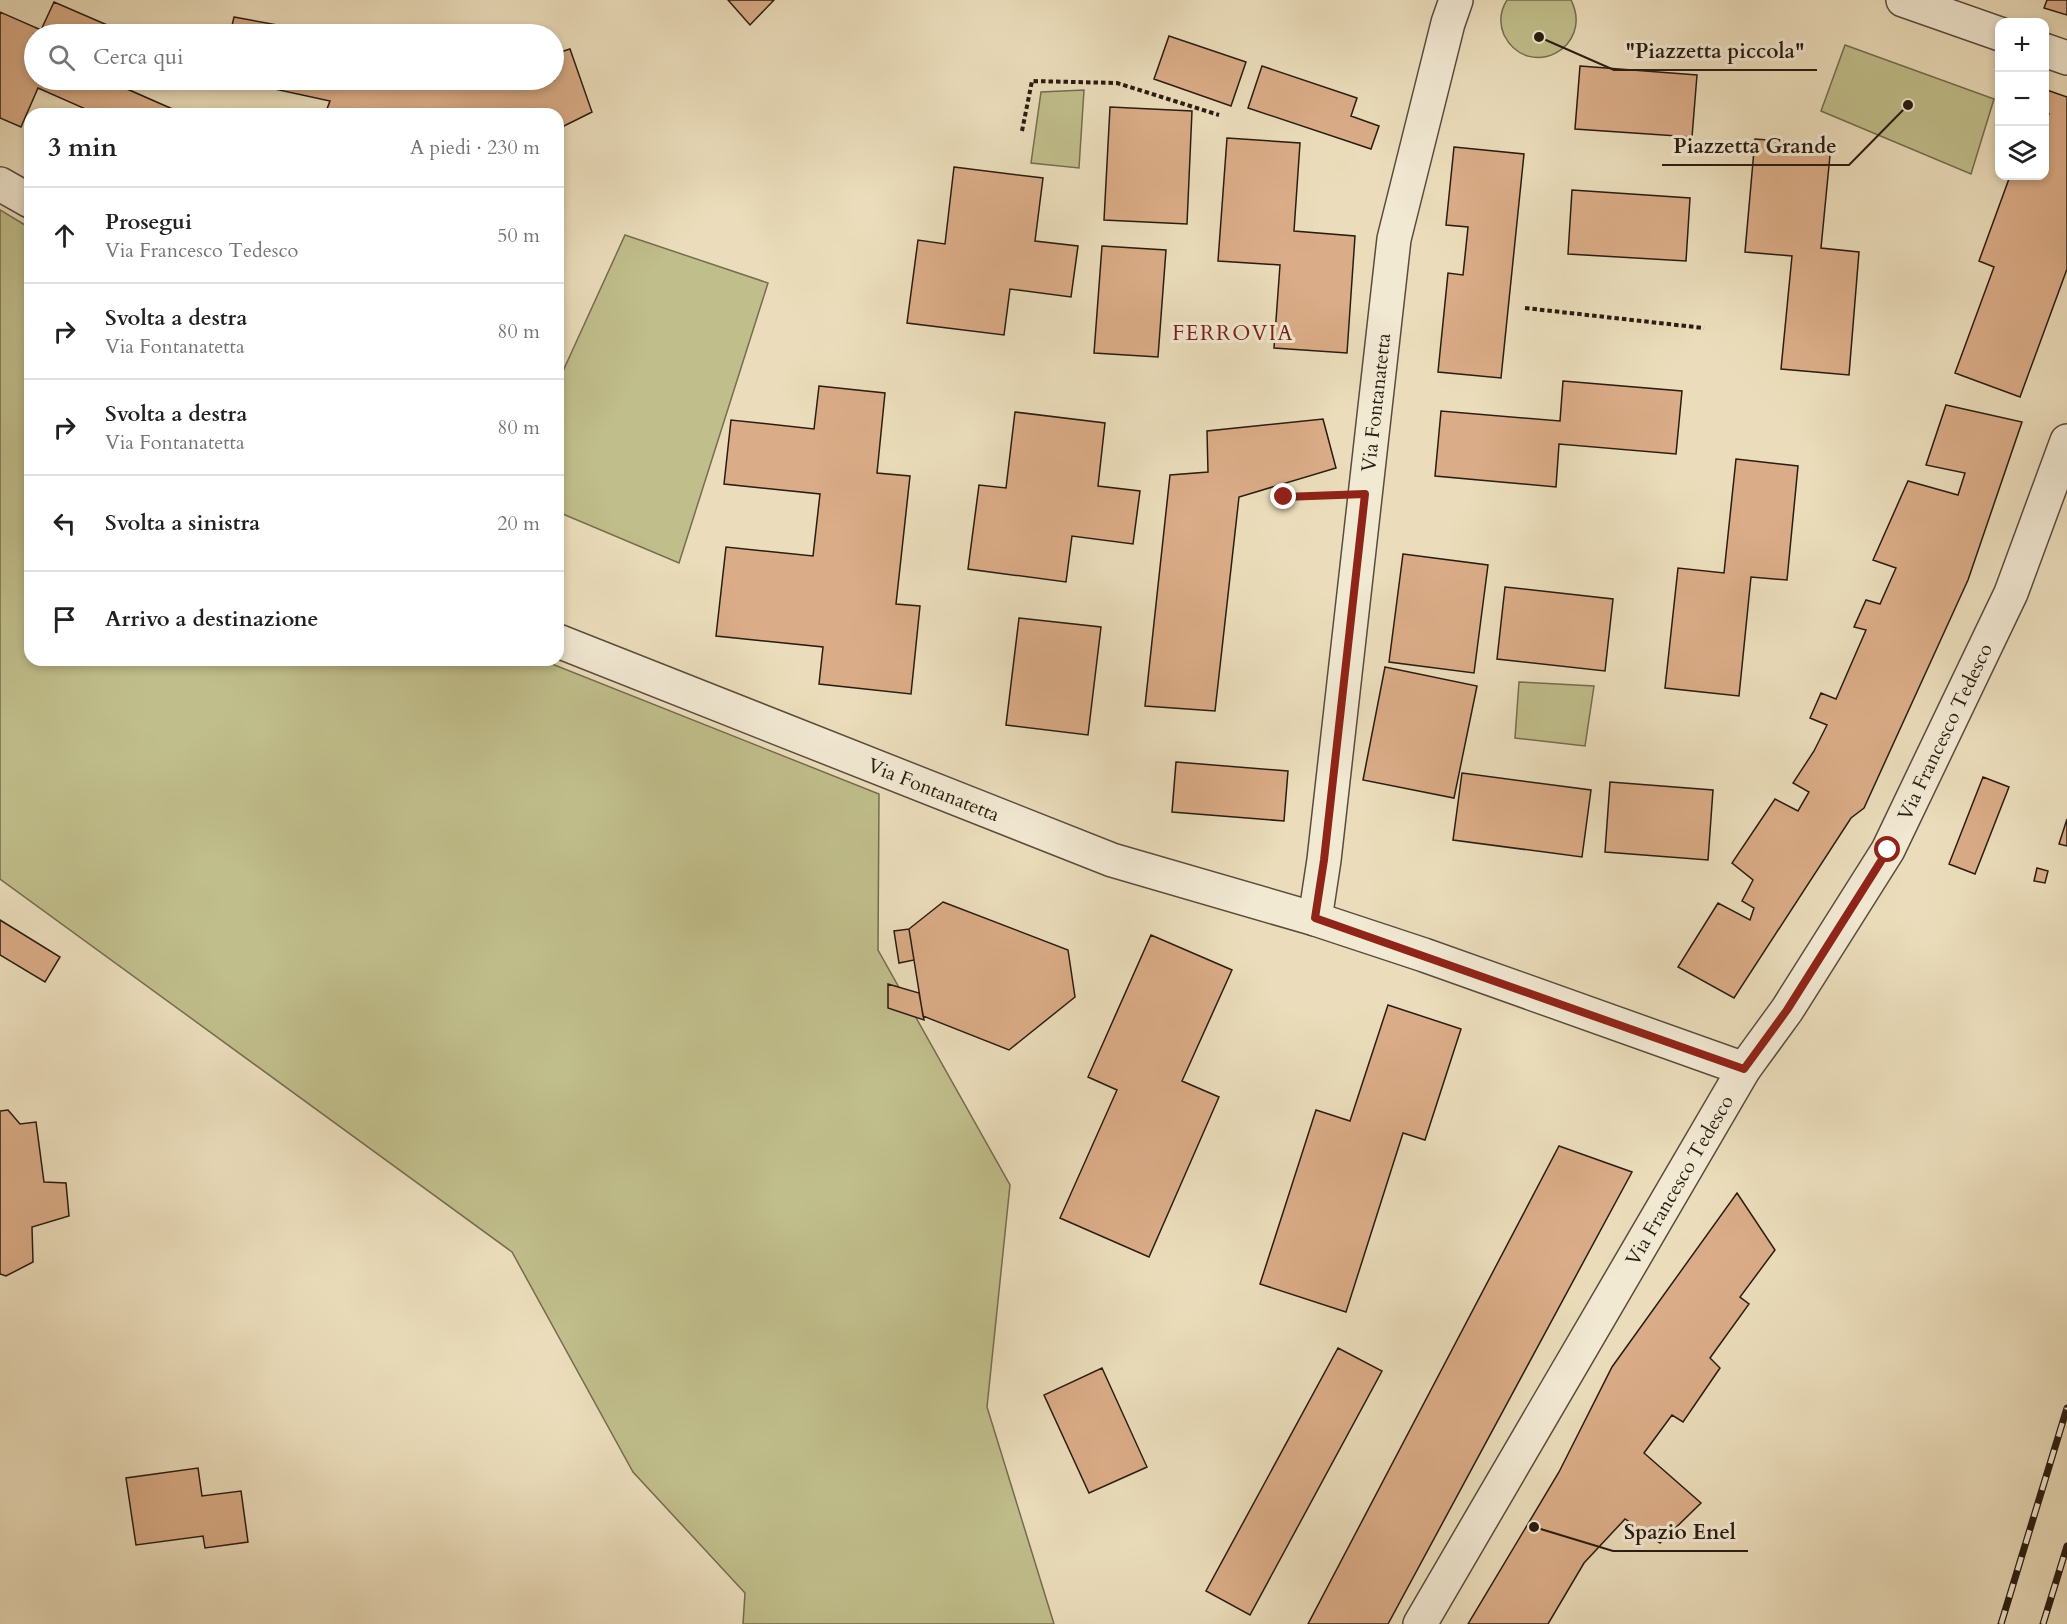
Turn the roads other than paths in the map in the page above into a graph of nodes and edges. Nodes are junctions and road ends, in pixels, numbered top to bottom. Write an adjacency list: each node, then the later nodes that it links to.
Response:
1 (1456, 0): 10 (street, Via Fontanatetta)
2 (1903, 0): 3 (street)
3 (1995, 32)
4 (2049, 52): 5 (street)
5 (2067, 58)
6 (0, 184): 7 (street)
7 (24, 198)
8 (2067, 441): 11 (street, Via Francesco Tedesco)
9 (564, 643): 10 (street, Via Fontanatetta)
10 (1315, 918): 11 (street, Via Fontanatetta)
11 (1744, 1069): 12 (street, Via Francesco Tedesco)
12 (1420, 1624)

